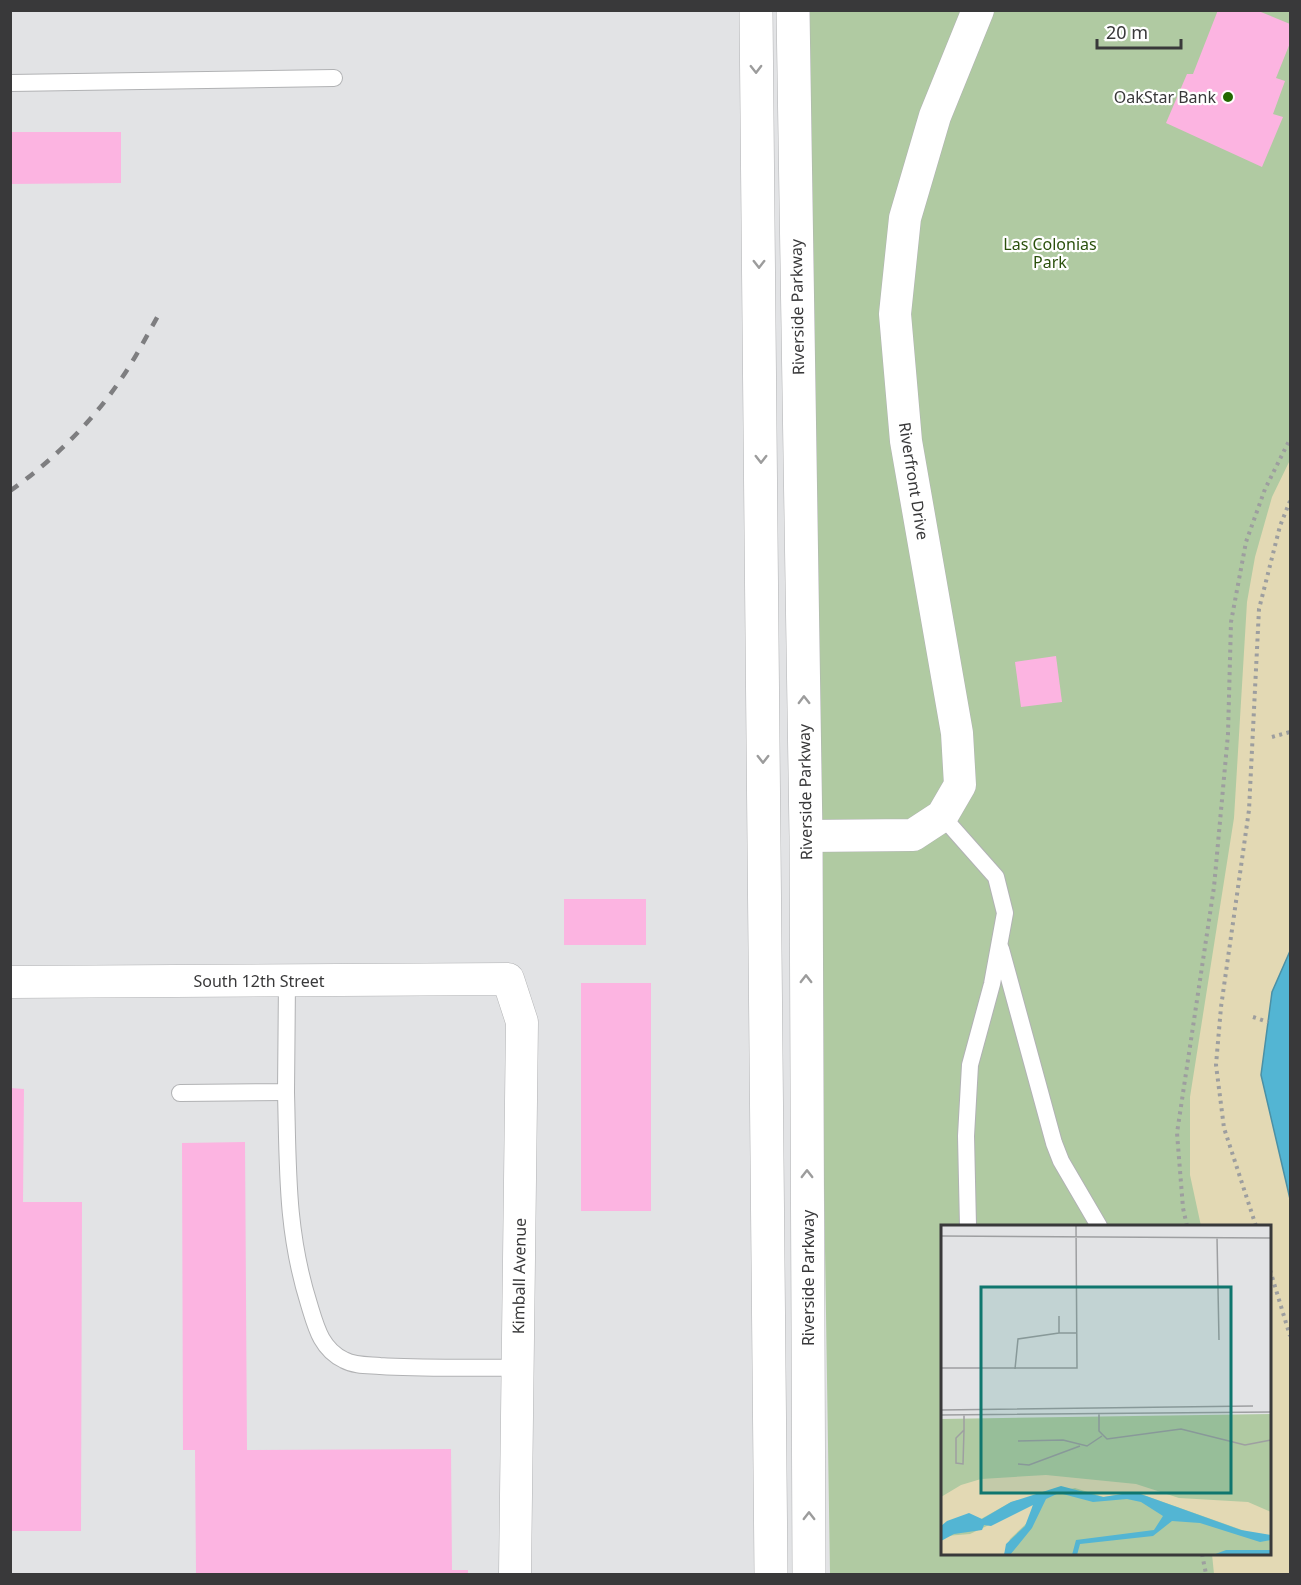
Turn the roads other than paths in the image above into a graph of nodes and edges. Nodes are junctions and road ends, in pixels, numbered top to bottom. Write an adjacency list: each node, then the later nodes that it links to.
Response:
1 (756, 10): 18 (main road, one-way to 18)
2 (793, 10): 7 (main road, Riverside Parkway, one-way to 2)
3 (978, 10): 6 (street, Riverfront Drive)
4 (334, 78): 5 (lane)
5 (10, 83)
6 (942, 816): 7 (street, Riverfront Drive); 8 (lane)
7 (806, 836): 19 (main road, Riverside Parkway, one-way to 7)
8 (999, 945): 14 (lane); 15 (lane)
9 (508, 979): 10 (street, South 12th Street); 16 (street, Kimball Avenue)
10 (287, 981): 11 (street, South 12th Street); 12 (lane)
11 (10, 982)
12 (286, 1092): 13 (lane); 16 (lane)
13 (180, 1093)
14 (968, 1225)
15 (1098, 1225)
16 (518, 1368): 17 (street, Kimball Avenue)
17 (515, 1575)
18 (771, 1575)
19 (809, 1575)

